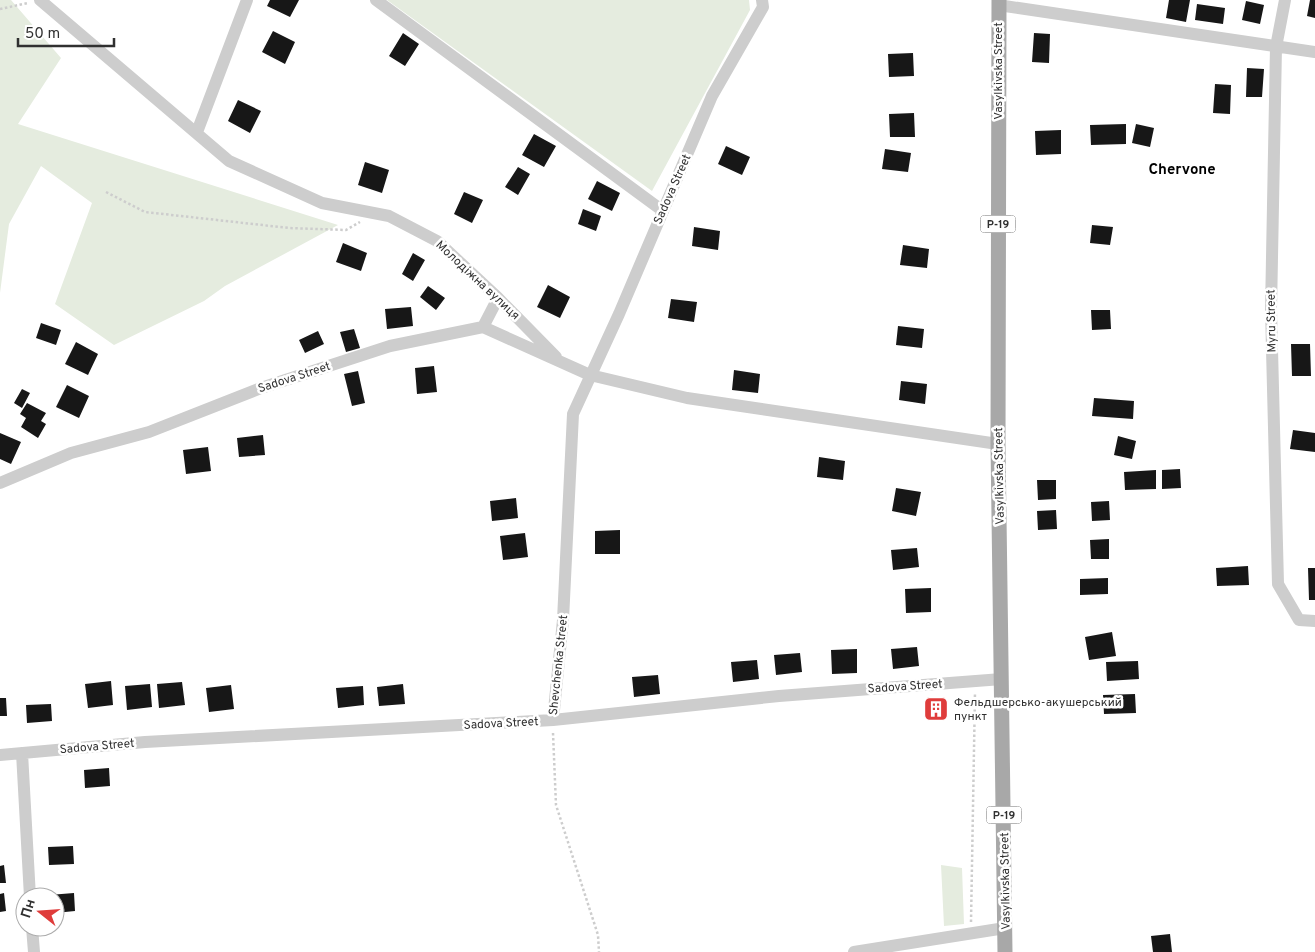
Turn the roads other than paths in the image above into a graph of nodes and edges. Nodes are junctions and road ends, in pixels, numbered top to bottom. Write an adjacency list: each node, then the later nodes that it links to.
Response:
1 (40, 0): 9 (street, Молодіжна вулиця)
2 (247, 0): 9 (street)
3 (376, 0): 10 (street)
4 (1285, 0): 7 (street, Myru Street)
5 (998, 2): 7 (street); 15 (main road, Vasylkivska Street / Р-19)
6 (762, 4): 10 (street, Sadova Street)
7 (1276, 47): 8 (street); 17 (street, Myru Street)
8 (1315, 52)
9 (197, 132): 11 (street, Молодіжна вулиця)
10 (663, 211): 14 (street, Sadova Street)
11 (498, 298): 12 (street); 13 (street, Молодіжна вулиця)
12 (483, 327): 13 (street); 16 (street, Sadova Street)
13 (559, 360): 14 (street)
14 (590, 375): 15 (street); 19 (street, Shevchenka Street)
15 (998, 444): 18 (main road, Vasylkivska Street / Р-19)
16 (0, 483)
17 (1315, 621)
18 (1002, 679): 19 (street, Sadova Street); 23 (main road, Vasylkivska Street / Р-19)
19 (553, 720): 20 (street, Sadova Street)
20 (22, 753): 21 (street, Sadova Street); 22 (street)
21 (0, 755)
22 (29, 887)
23 (1005, 928): 25 (street); 28 (main road, Vasylkivska Street / Р-19)
24 (33, 937): 26 (street)
25 (907, 948): 27 (street)
26 (34, 952)
27 (854, 952)
28 (1005, 952)

